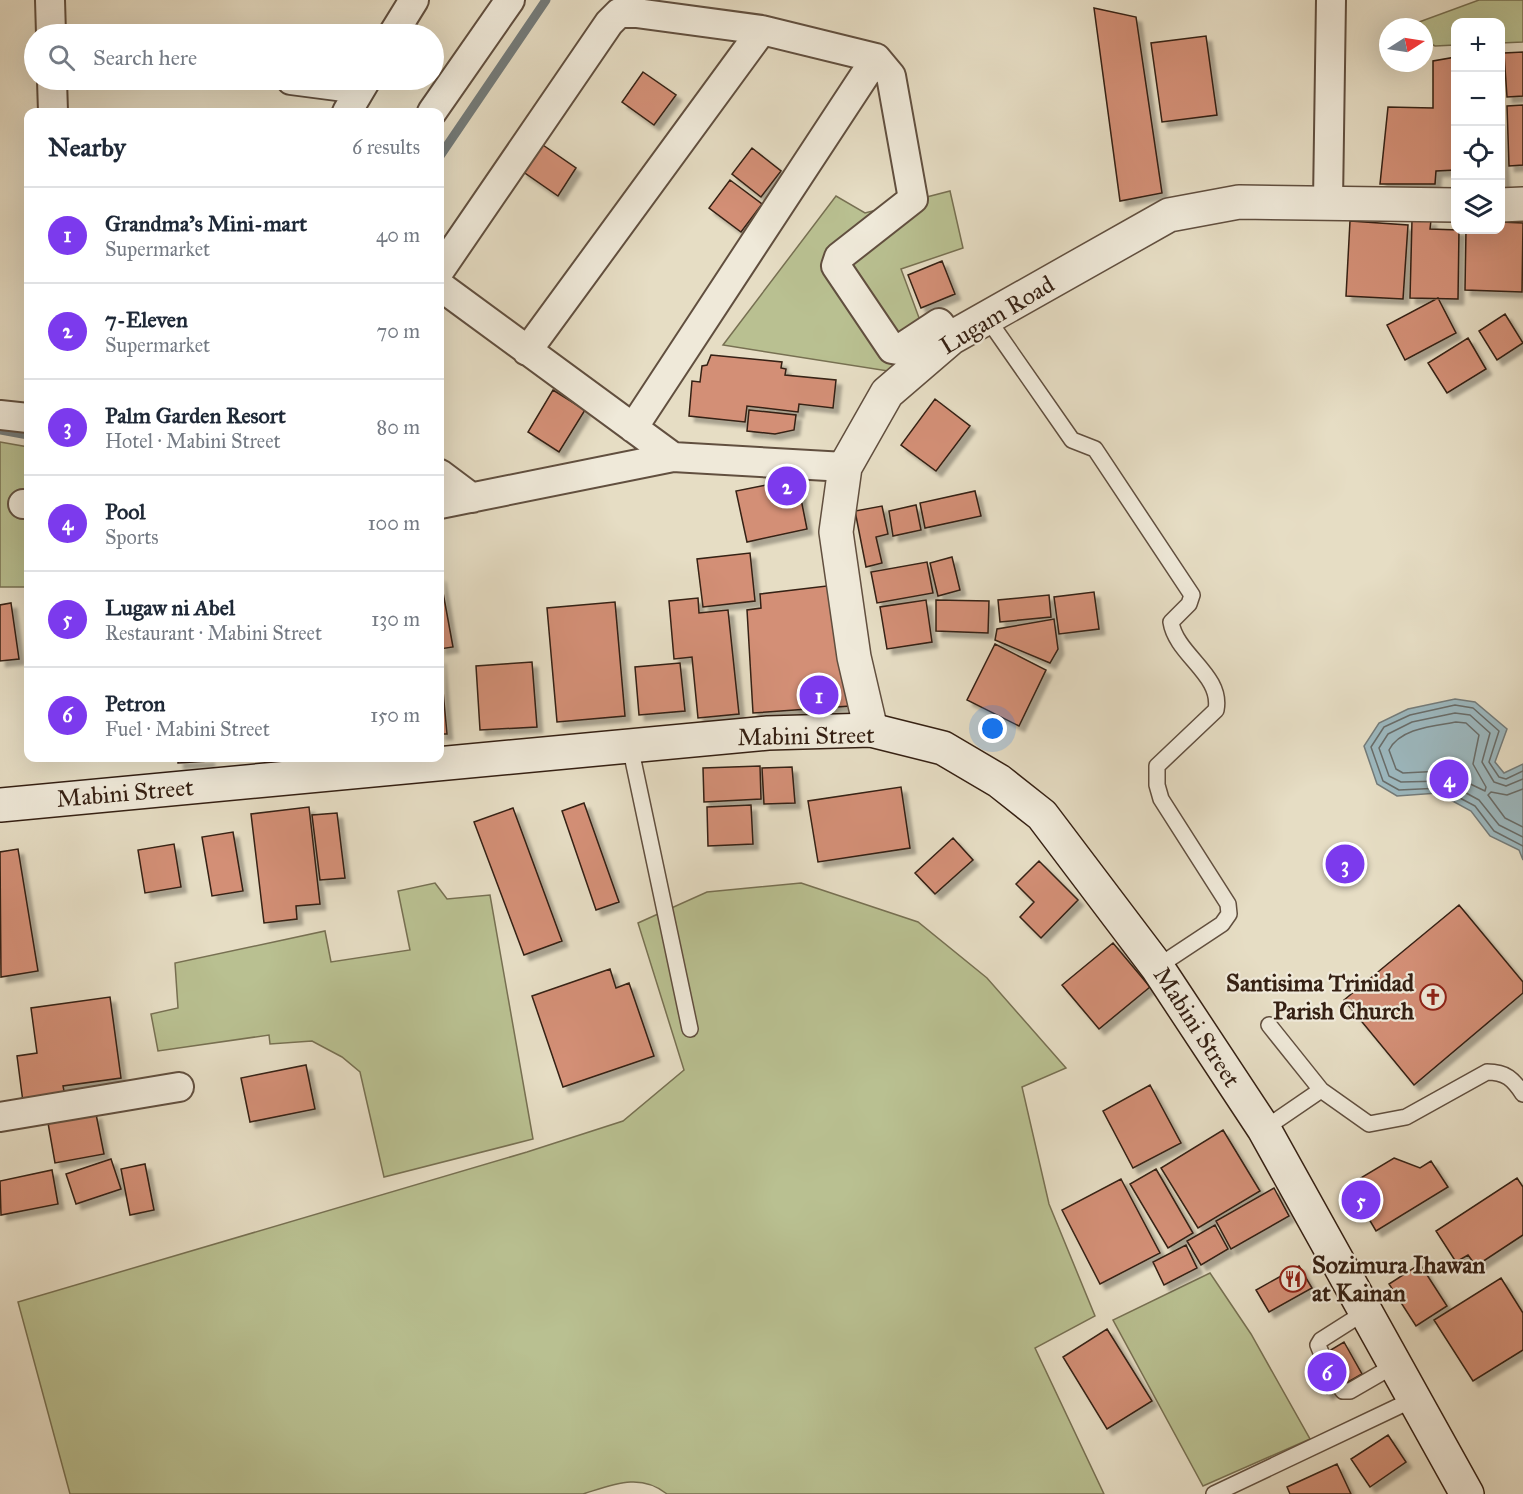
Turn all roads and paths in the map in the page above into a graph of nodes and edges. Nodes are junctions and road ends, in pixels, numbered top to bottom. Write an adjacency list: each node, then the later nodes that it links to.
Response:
1 (50, 0): 5 (street)
2 (414, 0): 6 (street)
3 (510, 0): 13 (street)
4 (1331, 0): 14 (street)
5 (51, 24)
6 (399, 24)
7 (762, 30): 8 (street); 18 (street); 22 (street)
8 (876, 58): 21 (street); 25 (street)
9 (52, 90): 12 (street)
10 (339, 90): 11 (street)
11 (358, 94)
12 (53, 108)
13 (435, 108)
14 (1328, 201): 16 (main road, Lugam Road); 20 (main road, Lugam Road)
15 (1523, 204): 17 (main road)
16 (1451, 205)
17 (1505, 205)
18 (444, 264)
19 (444, 289): 22 (street)
20 (987, 318): 21 (main road, Lugam Road); 34 (lane)
21 (951, 338): 27 (main road, Lugam Road)
22 (527, 351): 25 (street)
23 (0, 415): 24 (street)
24 (24, 418)
25 (633, 428): 26 (street)
26 (673, 457): 27 (street); 29 (street)
27 (845, 467): 31 (main road, Lugam Road)
28 (444, 477): 29 (street)
29 (472, 498): 30 (street)
30 (444, 503)
31 (871, 730): 32 (main road, Mabini Street); 34 (main road, Mabini Street)
32 (630, 746): 33 (main road, Mabini Street); 36 (lane)
33 (0, 805)
34 (1158, 967): 41 (main road, Mabini Street)
35 (1269, 1025): 38 (lane)
36 (690, 1029)
37 (179, 1087): 40 (street)
38 (1321, 1090): 39 (lane); 41 (lane)
39 (1523, 1094)
40 (0, 1117)
41 (1264, 1129): 42 (main road, Mabini Street)
42 (1365, 1312): 43 (lane); 44 (main road, Mabini Street)
43 (1322, 1355)
44 (1395, 1365): 45 (lane); 46 (main road, Mabini Street)
45 (1340, 1387)
46 (1414, 1399): 47 (lane); 48 (main road, Mabini Street)
47 (1214, 1494)
48 (1467, 1494)

